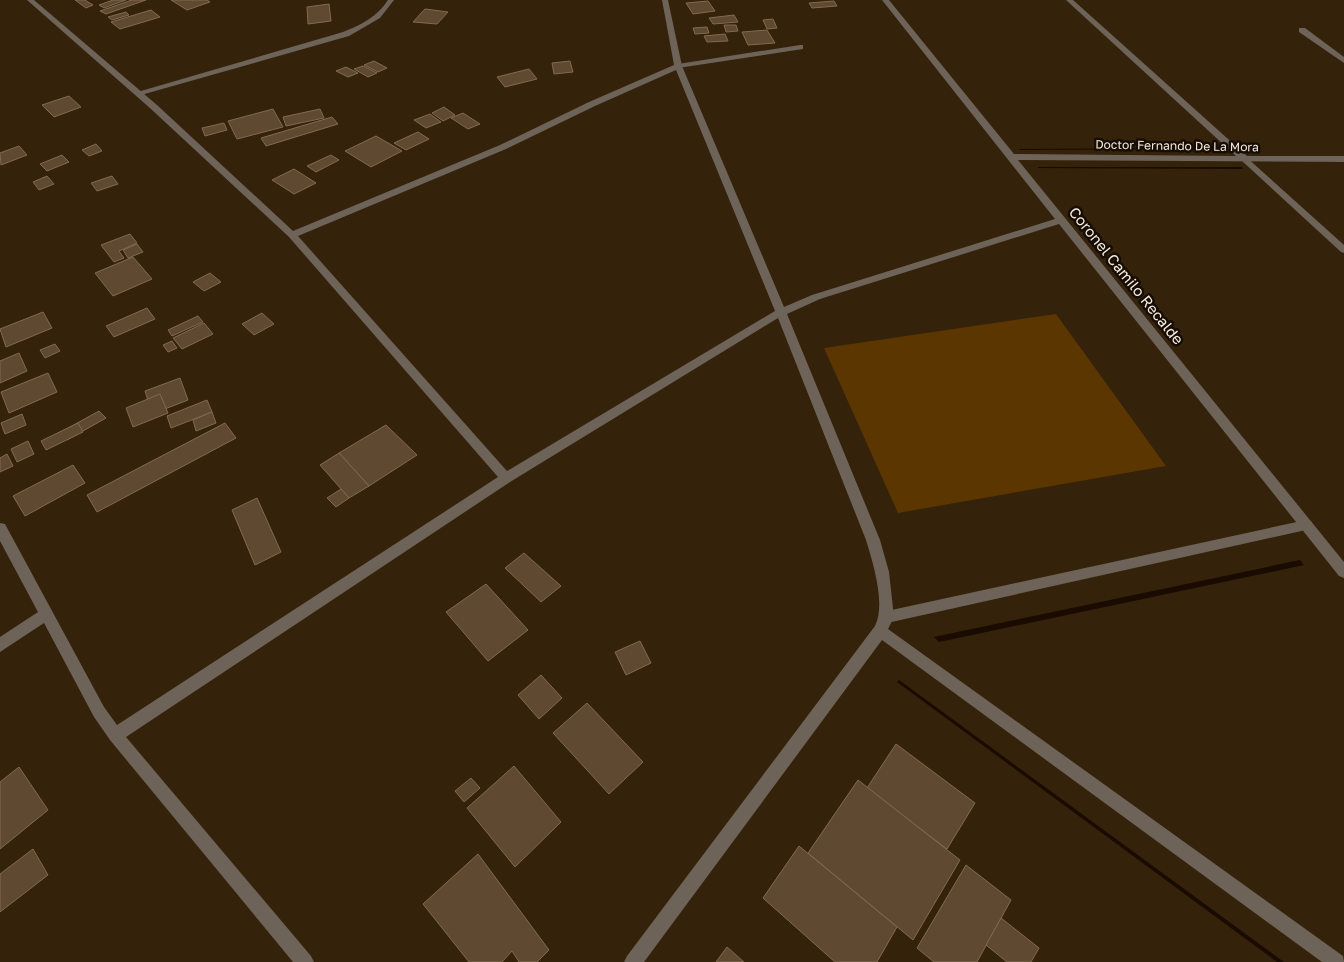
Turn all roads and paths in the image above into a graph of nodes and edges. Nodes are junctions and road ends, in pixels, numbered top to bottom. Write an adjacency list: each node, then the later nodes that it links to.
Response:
1 (30, 0): 10 (street)
2 (391, 0): 10 (street)
3 (665, 0): 9 (street)
4 (885, 0): 11 (street, Coronel Camilo Recalde)
5 (1069, 0): 12 (street)
6 (1302, 30): 8 (street)
7 (800, 47): 9 (street)
8 (1344, 61)
9 (678, 66): 15 (street); 17 (street)
10 (138, 93): 15 (street)
11 (1011, 157): 12 (street, Doctor Fernando De La Mora); 14 (street, Coronel Camilo Recalde)
12 (1246, 159): 13 (street, Doctor Fernando De La Mora); 16 (street)
13 (1344, 160)
14 (1061, 220): 17 (street); 19 (street, Coronel Camilo Recalde)
15 (292, 235): 18 (street)
16 (1344, 250)
17 (781, 312): 18 (street); 23 (street)
18 (506, 478): 25 (street)
19 (1306, 525): 21 (street, Coronel Camilo Recalde); 23 (street)
20 (0, 528): 22 (street)
21 (1344, 572)
22 (47, 613): 24 (street); 25 (street)
23 (884, 624): 27 (street); 28 (street)
24 (0, 645)
25 (116, 735): 26 (street)
26 (305, 962)
27 (634, 962)
28 (1338, 962)

